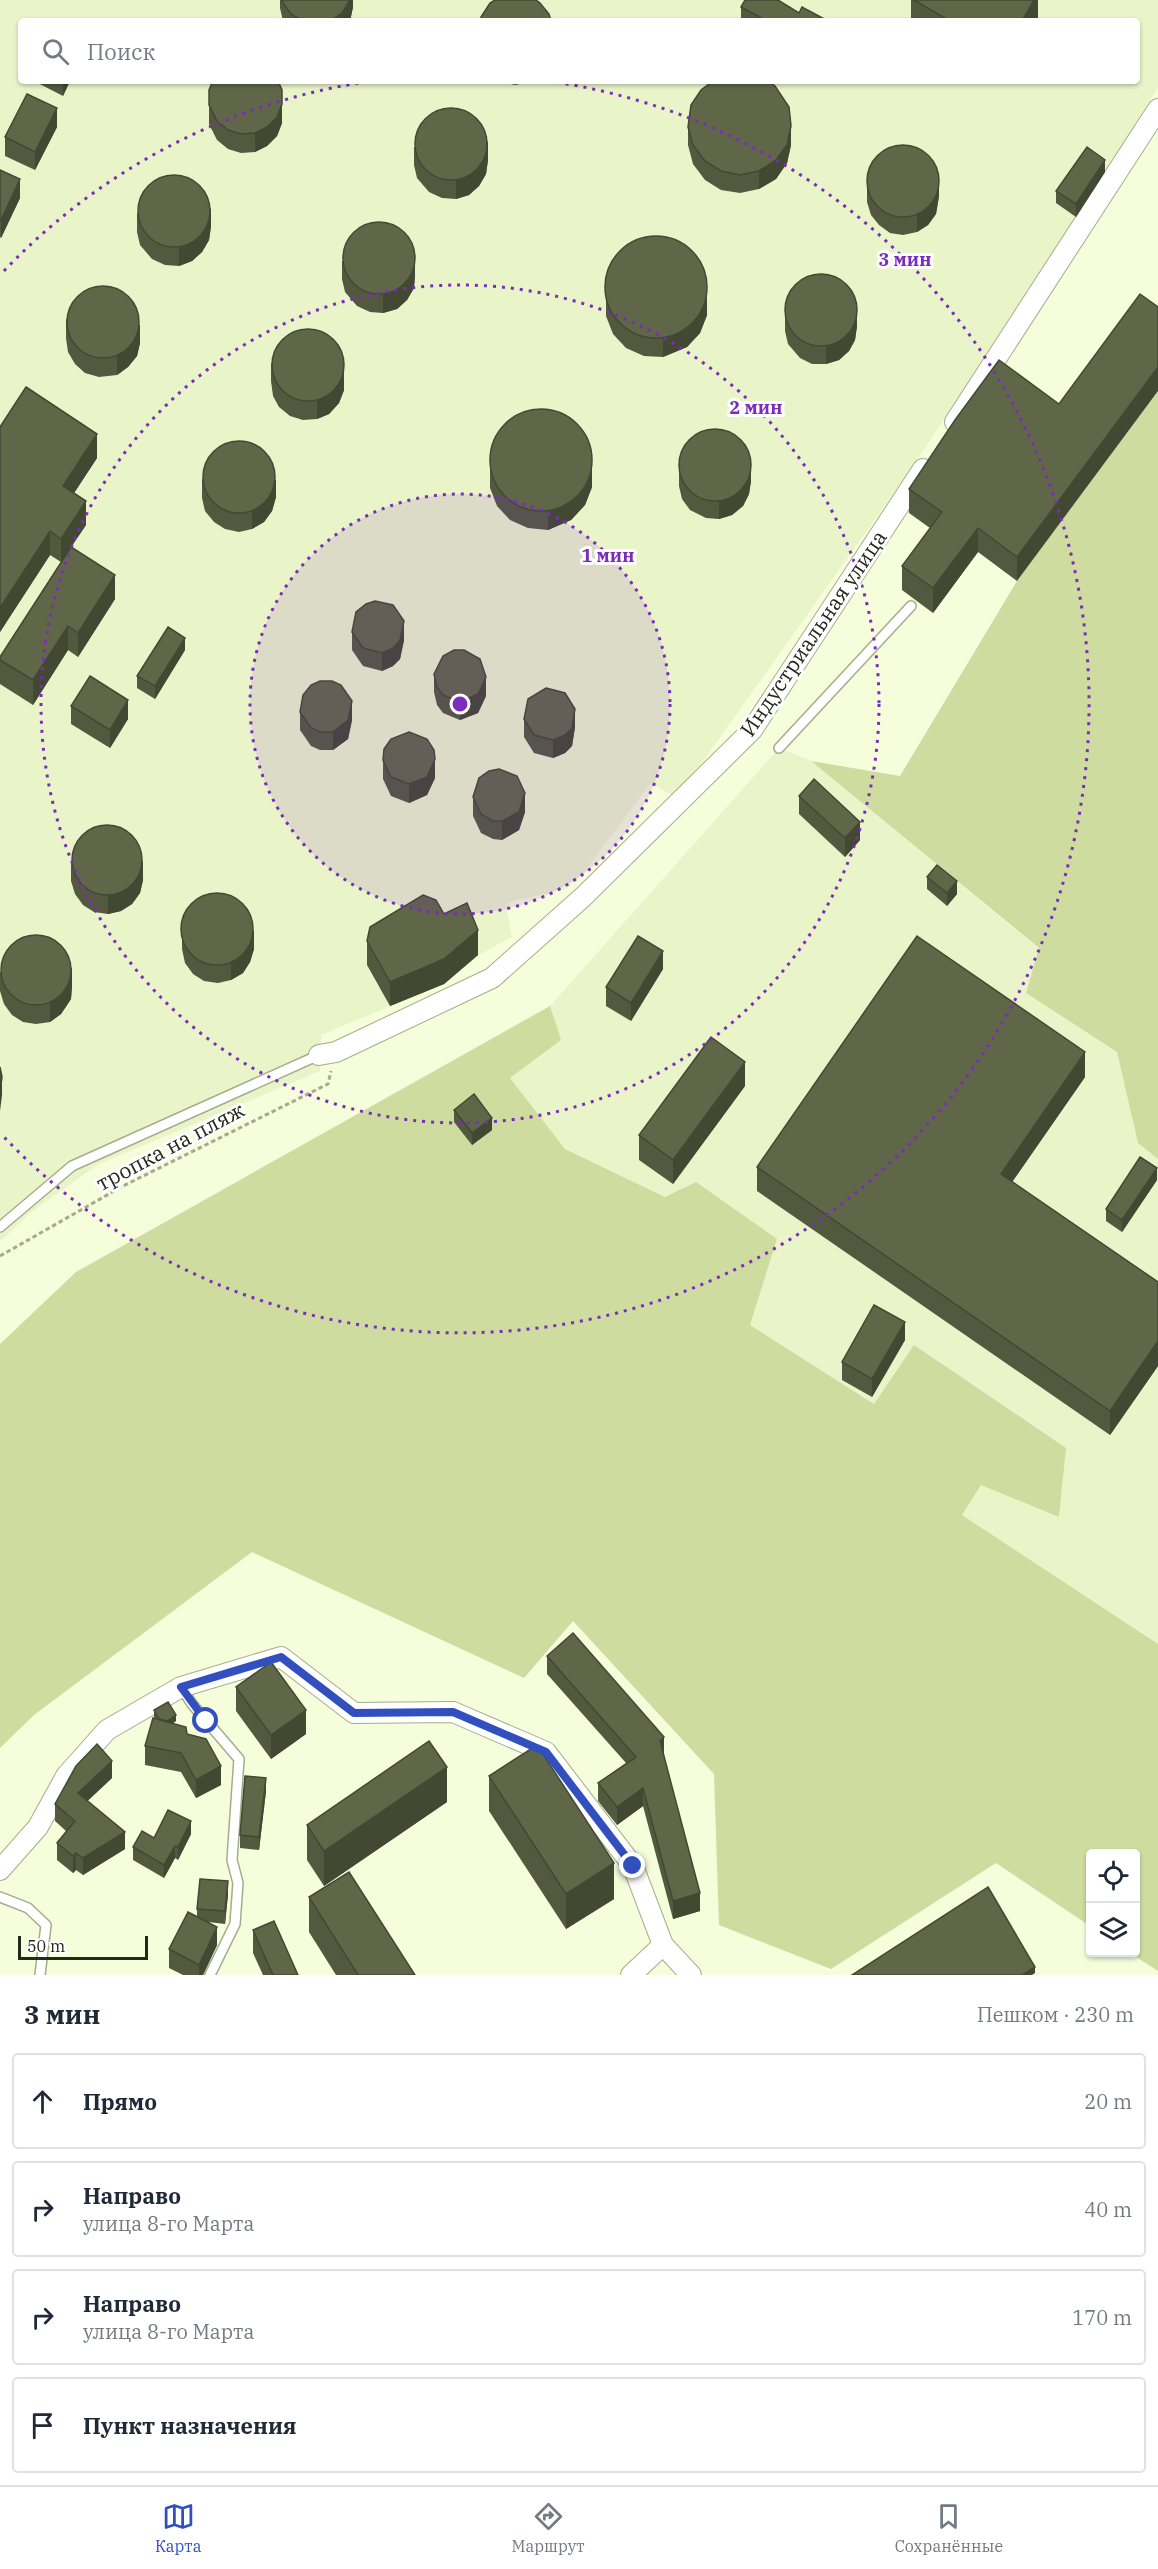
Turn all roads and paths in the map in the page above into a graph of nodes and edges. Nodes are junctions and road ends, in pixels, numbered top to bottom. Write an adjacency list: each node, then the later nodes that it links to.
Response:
1 (1158, 109): 4 (street, Индустриальная улица)
2 (912, 606): 3 (lane)
3 (779, 748)
4 (327, 1054): 5 (lane); 6 (path, тропка на пляж)
5 (0, 1227)
6 (0, 1256)
7 (181, 1687): 8 (street); 10 (street); 12 (lane)
8 (0, 1870)
9 (0, 1897): 11 (lane)
10 (663, 1945): 13 (street); 14 (street)
11 (40, 1975)
12 (210, 1975)
13 (631, 1975)
14 (691, 1975)

